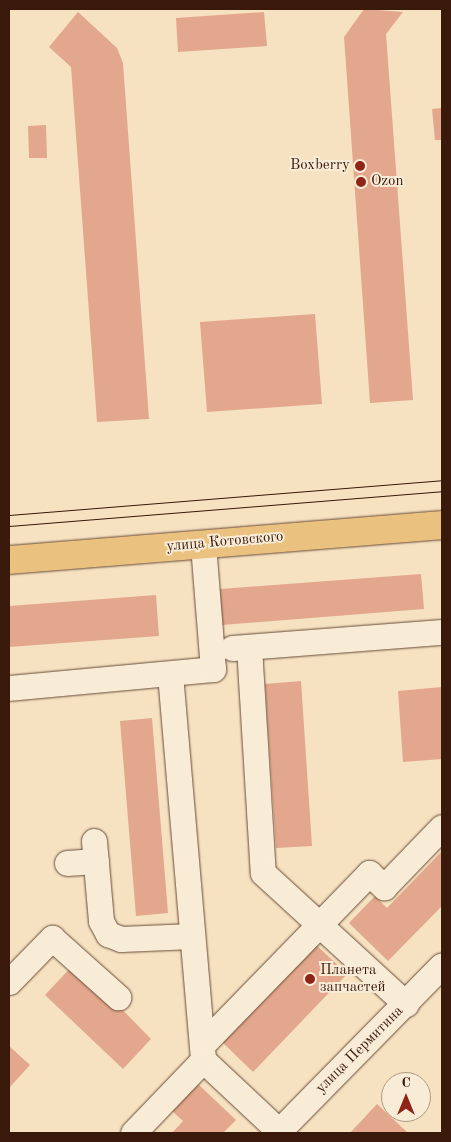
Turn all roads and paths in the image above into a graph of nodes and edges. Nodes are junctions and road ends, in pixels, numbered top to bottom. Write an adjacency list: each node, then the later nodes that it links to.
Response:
1 (442, 525): 2 (main road, улица Котовского)
2 (203, 544): 3 (main road, улица Котовского); 6 (street)
3 (9, 560)
4 (442, 632): 5 (street)
5 (249, 647): 6 (street); 11 (street)
6 (212, 650): 7 (street)
7 (170, 674): 8 (street); 12 (street)
8 (9, 688)
9 (442, 827): 11 (street)
10 (67, 863): 12 (street)
11 (319, 924): 16 (street); 17 (street)
12 (192, 936): 17 (street)
13 (442, 965): 16 (street, улица Пермитина)
14 (9, 982): 15 (street)
15 (118, 996)
16 (406, 1004): 18 (street, улица Пермитина)
17 (202, 1052): 18 (street); 19 (street)
18 (278, 1132)
19 (133, 1133)

